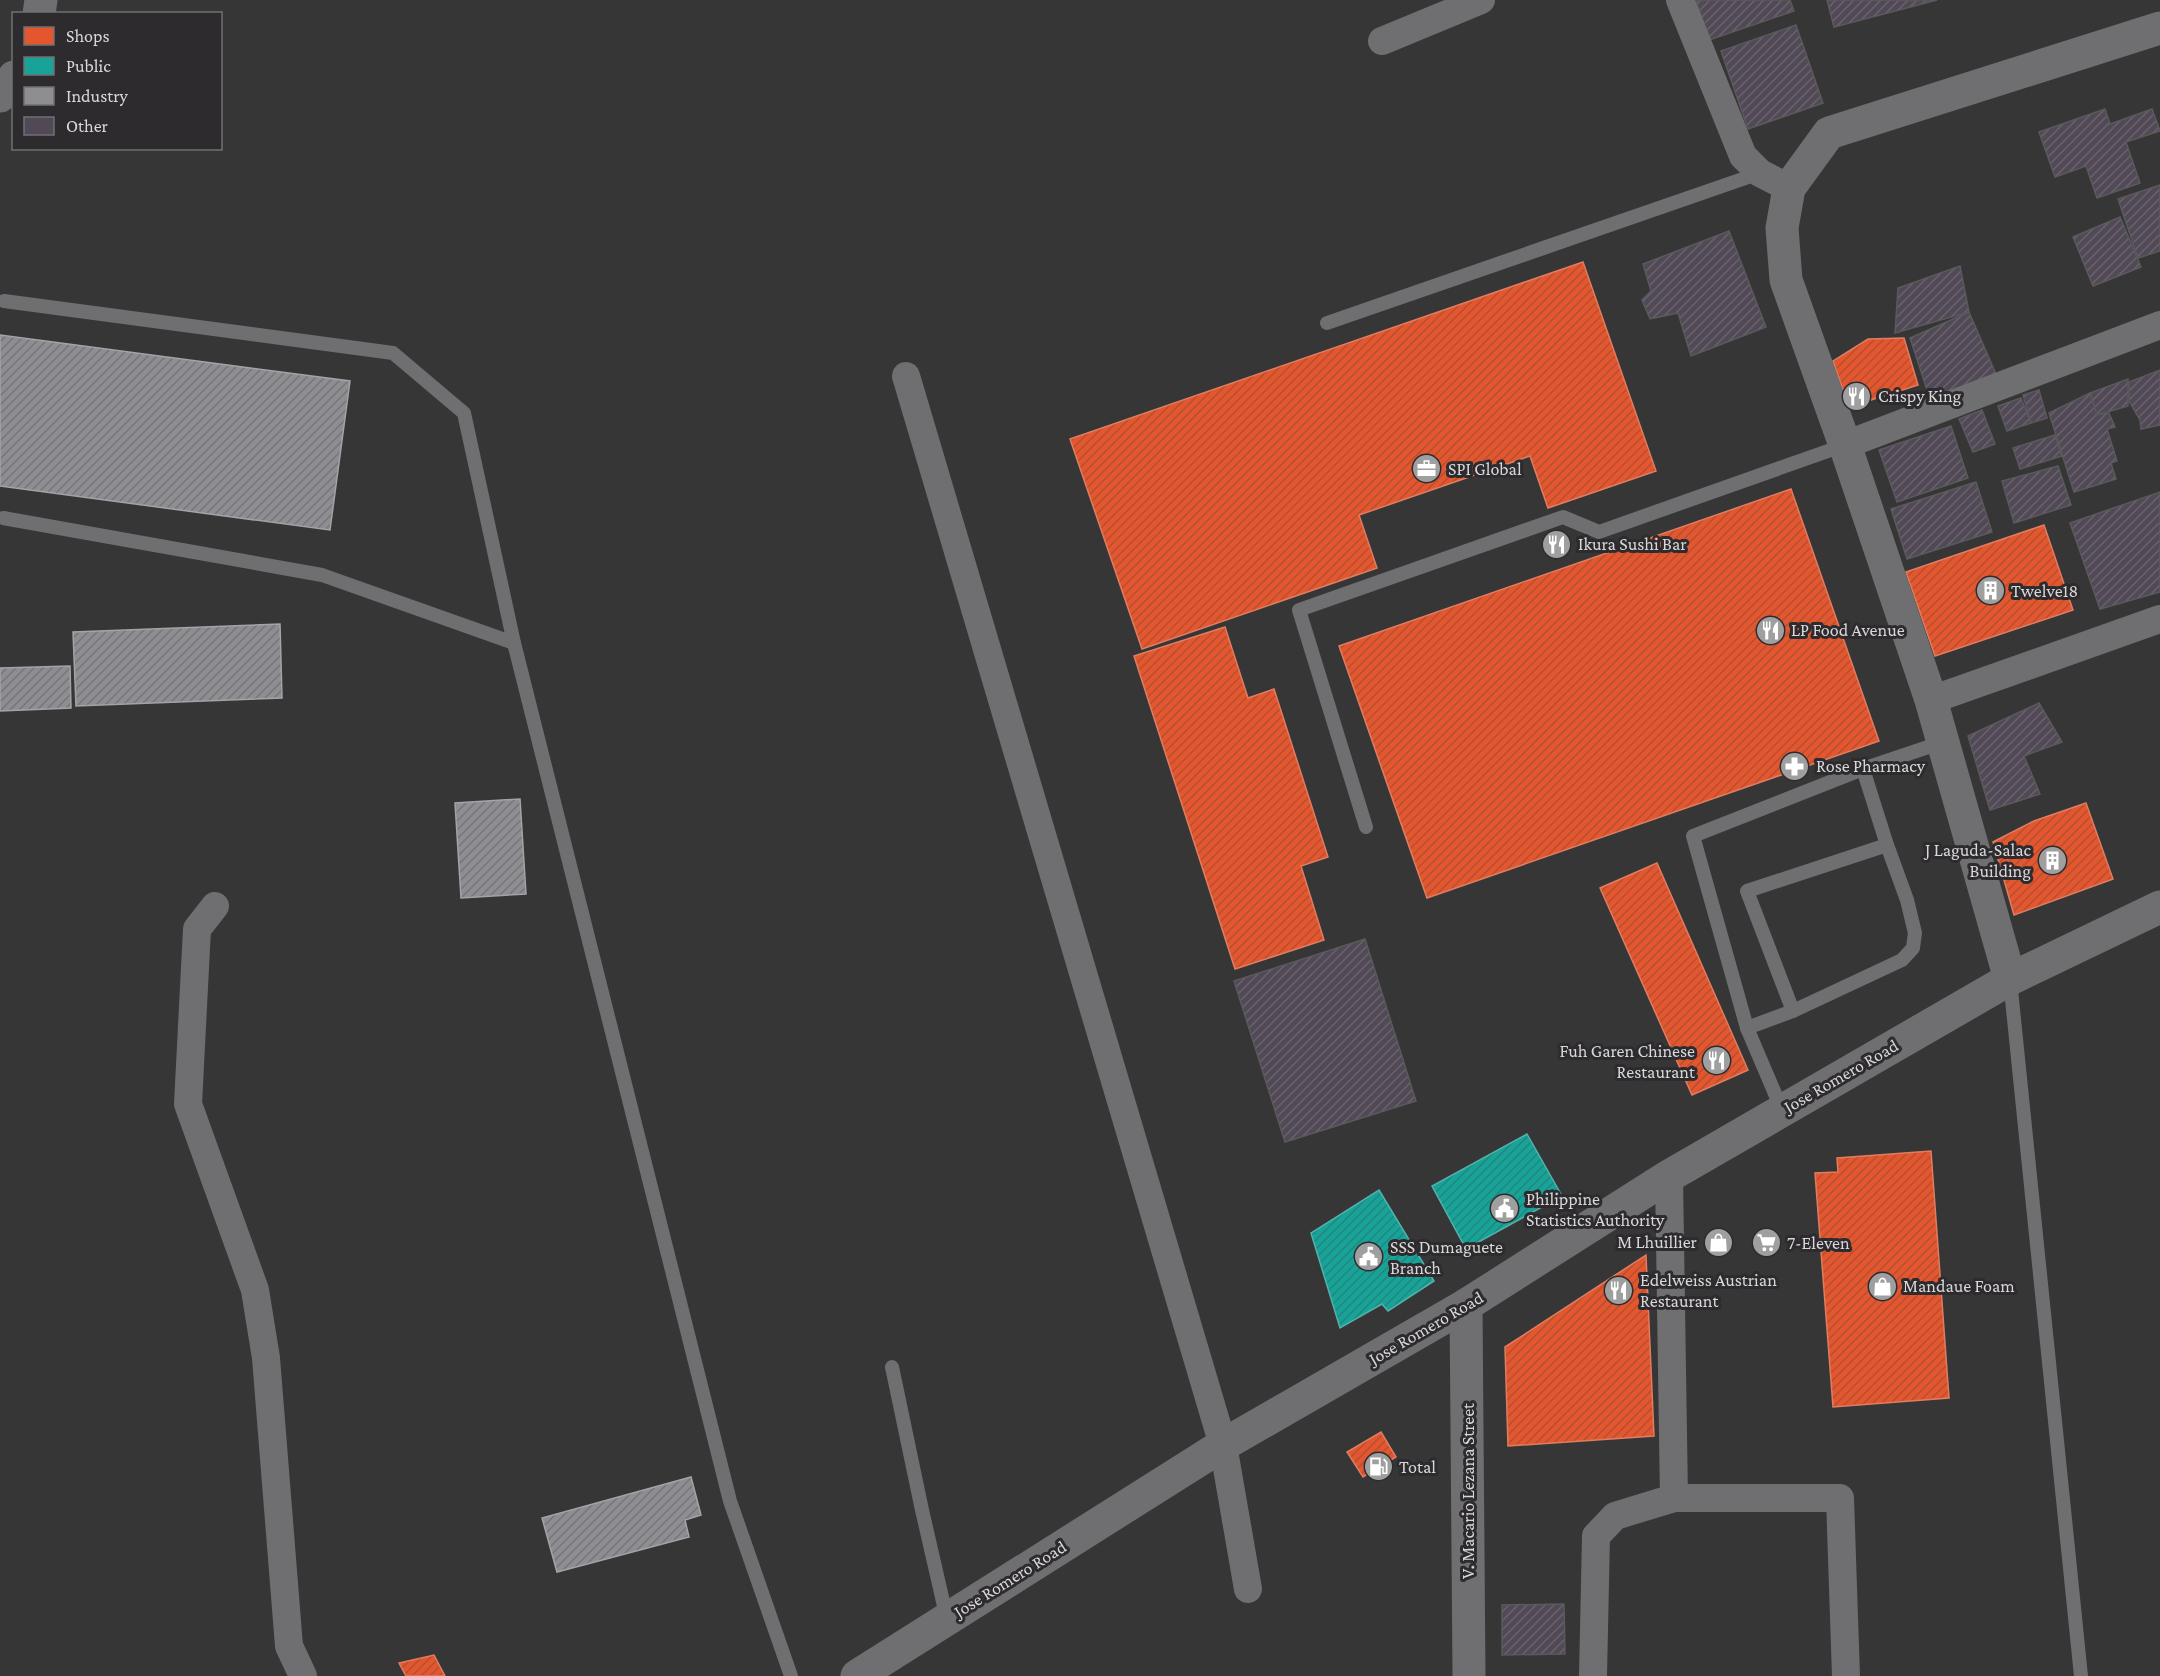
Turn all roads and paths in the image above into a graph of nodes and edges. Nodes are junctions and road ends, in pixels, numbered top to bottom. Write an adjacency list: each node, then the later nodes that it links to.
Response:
1 (1481, 0): 4 (street)
2 (1680, 0): 7 (street)
3 (2160, 28): 8 (street)
4 (1382, 41)
5 (12, 79): 6 (street)
6 (0, 96)
7 (1760, 173): 8 (street); 10 (lane)
8 (1789, 188): 13 (street)
9 (4, 301): 16 (lane)
10 (1327, 323)
11 (2160, 325): 13 (street)
12 (906, 376): 31 (street)
13 (1845, 445): 17 (street); 20 (lane)
14 (3, 518): 16 (lane)
15 (2160, 619): 17 (street)
16 (514, 643): 36 (lane)
17 (1930, 700): 18 (street)
18 (1944, 742): 19 (lane); 24 (street)
19 (1863, 769): 21 (lane); 26 (lane)
20 (1366, 827)
21 (1887, 845): 25 (lane); 25 (lane)
22 (215, 906): 35 (street)
23 (2160, 907): 24 (street, Jose Romero Road)
24 (2010, 979): 27 (street, Jose Romero Road); 41 (lane)
25 (1793, 1011): 26 (lane)
26 (1747, 1028): 27 (lane)
27 (1782, 1110): 28 (street, Jose Romero Road)
28 (1669, 1176): 29 (street, Jose Romero Road); 32 (street)
29 (1466, 1305): 31 (street, Jose Romero Road); 38 (street, V. Macario Lezana Street)
30 (892, 1367): 34 (lane)
31 (1223, 1445): 33 (street); 34 (street, Jose Romero Road)
32 (1674, 1497): 39 (street); 40 (street)
33 (1248, 1589)
34 (947, 1619): 37 (street, Jose Romero Road)
35 (303, 1676)
36 (791, 1676)
37 (857, 1676)
38 (1469, 1676)
39 (1593, 1676)
40 (1846, 1676)
41 (2081, 1676)

